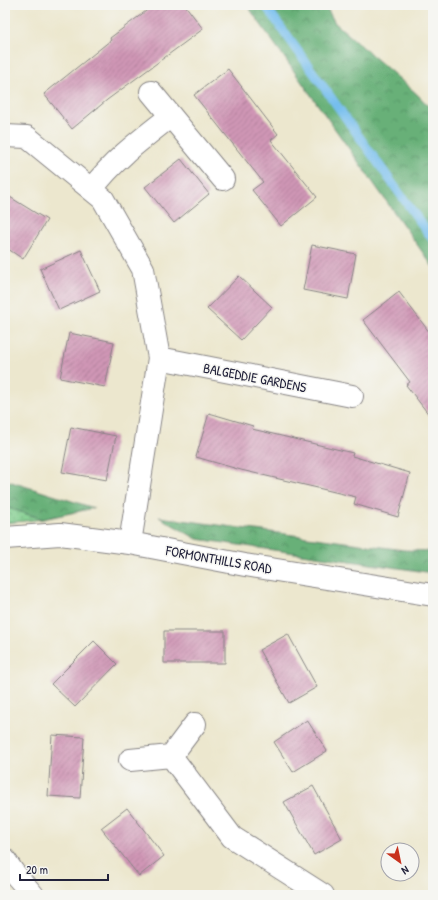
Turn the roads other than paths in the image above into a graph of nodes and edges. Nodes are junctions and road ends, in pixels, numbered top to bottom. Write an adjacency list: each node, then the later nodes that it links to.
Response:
1 (151, 92): 2 (street)
2 (171, 116): 4 (street); 5 (street)
3 (5, 136): 5 (street)
4 (223, 180)
5 (92, 189): 6 (street)
6 (159, 358): 7 (street, BALGEDDIE GARDENS); 9 (street)
7 (352, 396)
8 (5, 538): 9 (street, FORMONTHILLS ROAD)
9 (130, 543): 10 (street, FORMONTHILLS ROAD)
10 (433, 595)
11 (195, 724): 12 (street)
12 (171, 756): 13 (street); 16 (street)
13 (130, 760)
14 (5, 860): 15 (street)
15 (33, 895)
16 (323, 895)

